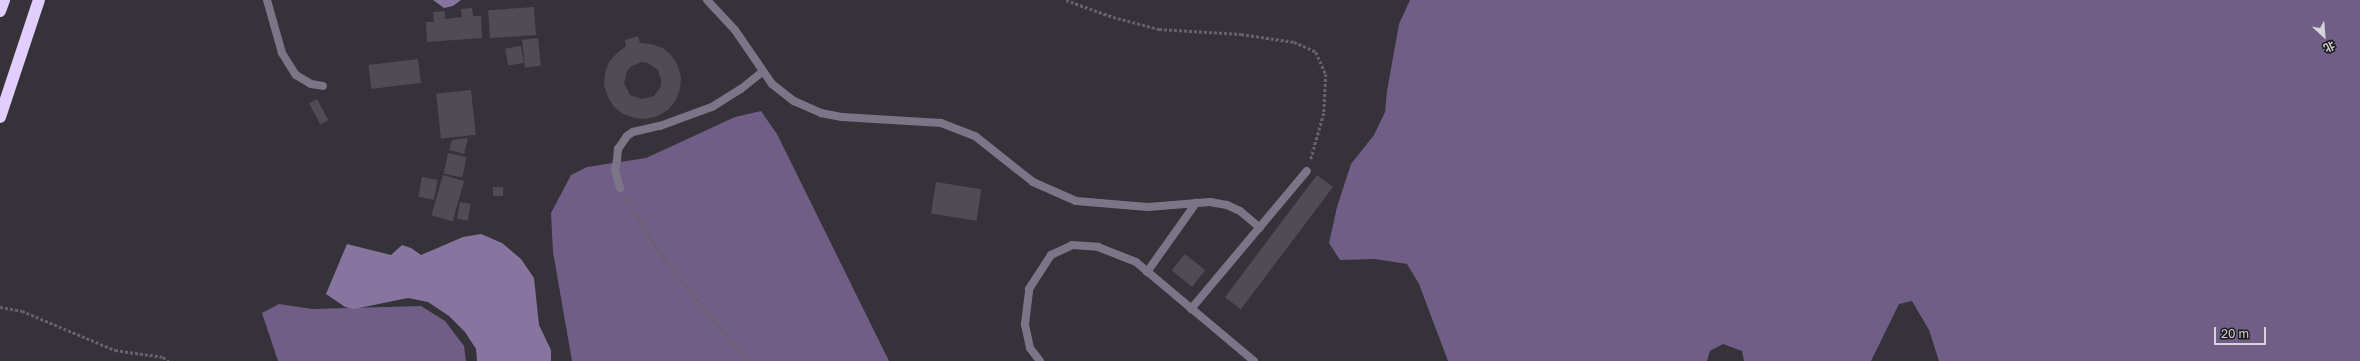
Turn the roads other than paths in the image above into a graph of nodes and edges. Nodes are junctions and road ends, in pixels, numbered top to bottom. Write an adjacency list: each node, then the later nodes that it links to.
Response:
1 (4, 0): 5 (highway)
2 (39, 0): 8 (highway)
3 (267, 0): 7 (street)
4 (707, 0): 6 (street)
5 (0, 11)
6 (762, 72): 10 (street); 11 (street)
7 (323, 86)
8 (0, 117)
9 (1307, 171): 12 (street)
10 (620, 188)
11 (1196, 203): 12 (street); 13 (street)
12 (1260, 228): 14 (street)
13 (1147, 272): 14 (street); 15 (street)
14 (1191, 309): 16 (street)
15 (1040, 361)
16 (1254, 361)

